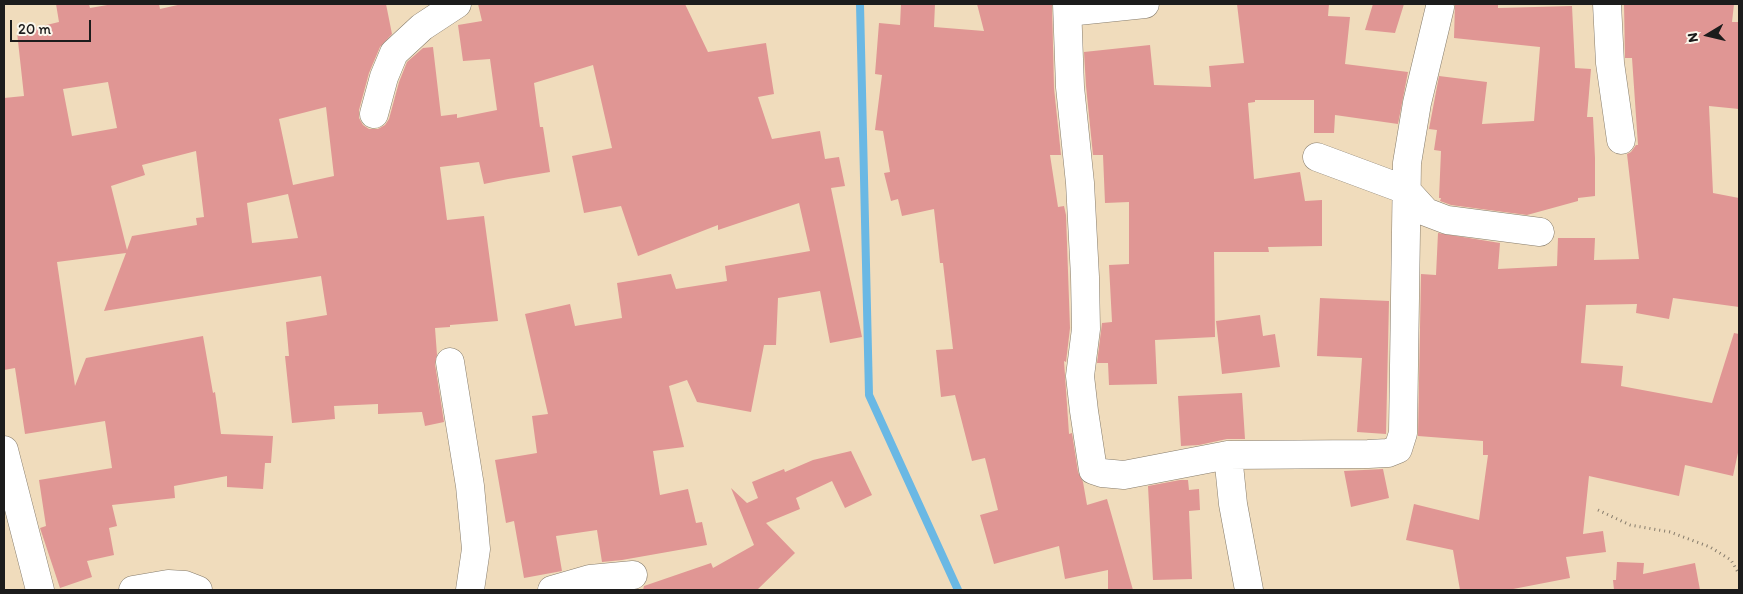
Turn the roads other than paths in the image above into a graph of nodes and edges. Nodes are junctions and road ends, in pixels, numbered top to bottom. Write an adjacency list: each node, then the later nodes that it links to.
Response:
1 (457, 4): 6 (street)
2 (1145, 4): 5 (street)
3 (1606, 4): 7 (street)
4 (1440, 7): 9 (street)
5 (1067, 8): 13 (street)
6 (374, 114)
7 (1621, 140)
8 (1317, 157): 9 (street)
9 (1406, 190): 10 (street); 13 (street)
10 (1540, 232)
11 (450, 362): 18 (street)
12 (4, 450): 15 (street)
13 (1228, 455): 20 (street)
14 (633, 574): 19 (street)
15 (40, 590)
16 (134, 590): 17 (street)
17 (198, 590)
18 (470, 590)
19 (552, 590)
20 (1249, 590)

